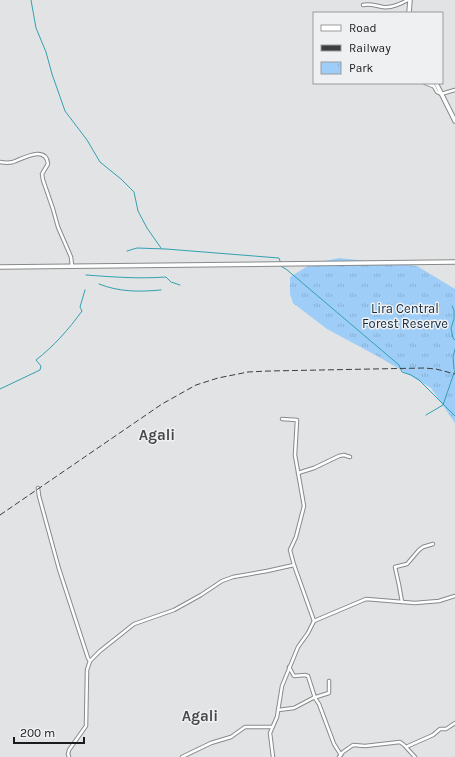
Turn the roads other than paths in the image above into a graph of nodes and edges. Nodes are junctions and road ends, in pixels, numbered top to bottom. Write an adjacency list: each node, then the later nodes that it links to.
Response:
1 (409, 0): 2 (street); 3 (main road)
2 (363, 5)
3 (409, 12)
4 (434, 84): 6 (main road)
5 (455, 90): 6 (street)
6 (442, 94): 7 (main road)
7 (455, 121)
8 (0, 162): 10 (street)
9 (455, 262): 10 (main road)
10 (72, 266): 11 (main road)
11 (0, 267)
12 (282, 419): 14 (street)
13 (350, 457): 14 (street)
14 (298, 473): 17 (street)
15 (38, 488): 21 (street)
16 (433, 544): 19 (street)
17 (294, 565): 20 (street); 21 (street)
18 (455, 596): 19 (street)
19 (402, 602): 20 (street)
20 (314, 621): 22 (street)
21 (90, 661): 30 (street)
22 (289, 667): 24 (street); 25 (street)
23 (329, 681): 24 (street)
24 (315, 698): 25 (street); 29 (street)
25 (278, 710): 27 (street)
26 (455, 723): 28 (street)
27 (272, 727): 31 (street); 32 (street)
28 (406, 747): 29 (street); 33 (street)
29 (340, 756)
30 (69, 757)
31 (182, 757)
32 (273, 757)
33 (415, 757)

